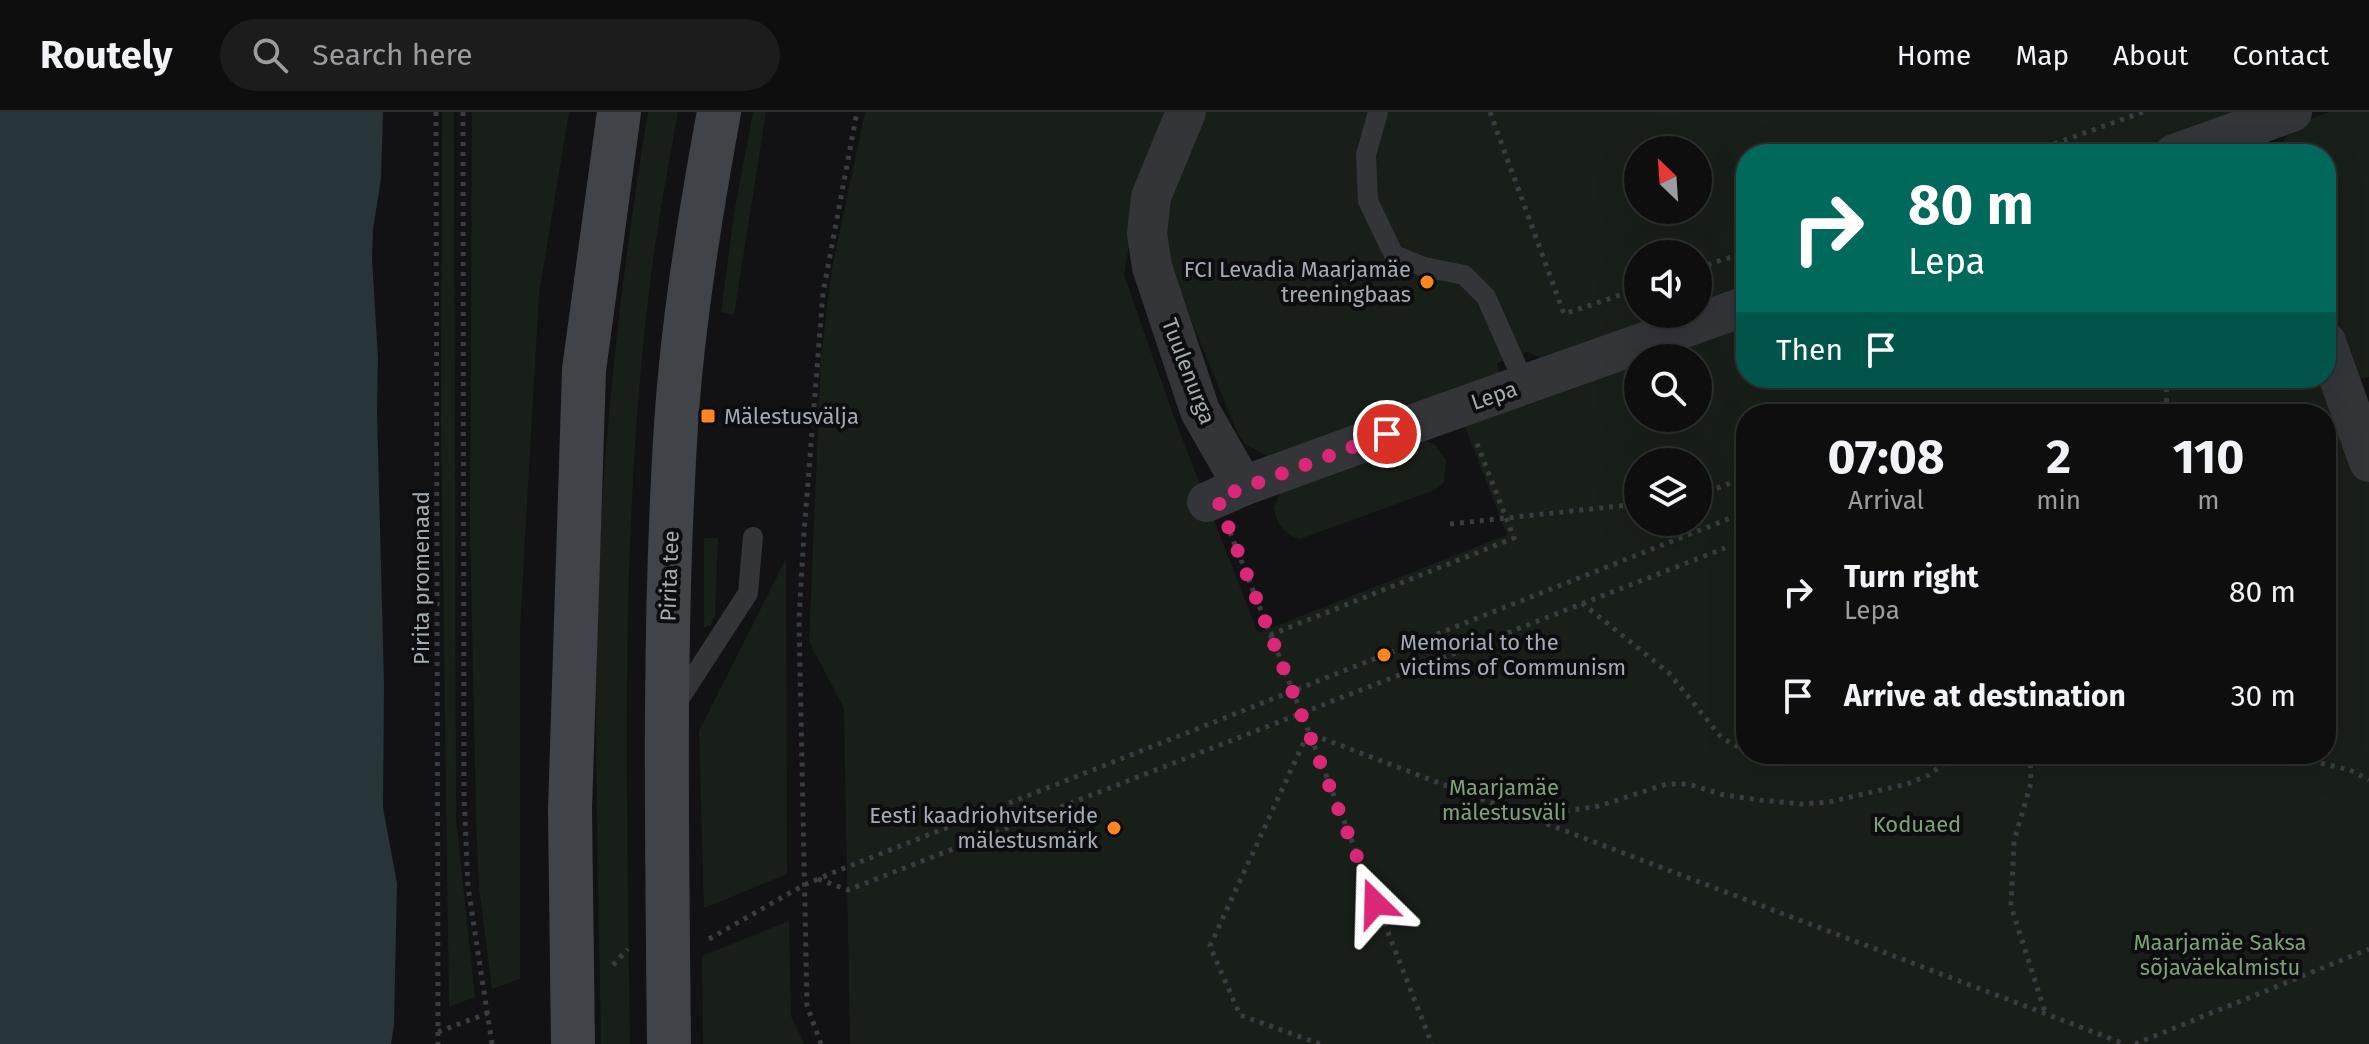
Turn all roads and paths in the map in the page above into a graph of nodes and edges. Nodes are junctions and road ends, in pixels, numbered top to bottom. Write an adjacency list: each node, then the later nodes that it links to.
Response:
1 (436, 112): 47 (path, Pirita promenaad)
2 (463, 112): 45 (path)
3 (619, 112): 50 (main road)
4 (719, 112): 33 (main road, Pirita tee)
5 (857, 112): 42 (path)
6 (1186, 112): 23 (street, Tuulenurga)
7 (1378, 112): 18 (lane)
8 (1490, 112): 15 (path)
9 (2143, 112): 12 (path)
10 (2292, 112): 11 (street)
11 (2254, 141)
12 (2054, 144)
13 (1736, 255): 14 (path)
14 (1712, 263)
15 (1624, 294)
16 (1736, 310): 18 (street, Lepa)
17 (2336, 370): 20 (street)
18 (1525, 385): 19 (street, Lepa)
19 (1463, 407): 23 (street, Lepa); 26 (path)
20 (2369, 462)
21 (1736, 479): 22 (path)
22 (1712, 490)
23 (1223, 496): 31 (path)
24 (1624, 505): 26 (path)
25 (1736, 516): 41 (path)
26 (1506, 518): 27 (path); 31 (path)
27 (1450, 524)
28 (753, 537): 33 (lane)
29 (1725, 548): 30 (path)
30 (1582, 603): 32 (path); 35 (path)
31 (1270, 635): 32 (path)
32 (1300, 713): 34 (path); 41 (path)
33 (667, 717): 51 (main road, Pirita tee)
34 (1308, 733): 40 (path); 53 (path); 54 (path)
35 (1736, 746)
36 (1943, 764): 40 (path)
37 (2030, 764): 46 (path)
38 (2324, 764): 39 (path)
39 (2369, 780)
40 (1525, 817): 46 (path)
41 (818, 879): 42 (path)
42 (804, 885): 43 (path); 52 (path)
43 (704, 942)
44 (2369, 949): 56 (path)
45 (488, 1013): 47 (path); 49 (path)
46 (2046, 1013): 55 (path)
47 (438, 1032): 48 (path, Pirita promenaad)
48 (438, 1044)
49 (492, 1044)
50 (573, 1044)
51 (669, 1044)
52 (821, 1044)
53 (1320, 1044)
54 (1432, 1044)
55 (2125, 1044)
56 (2135, 1044)

